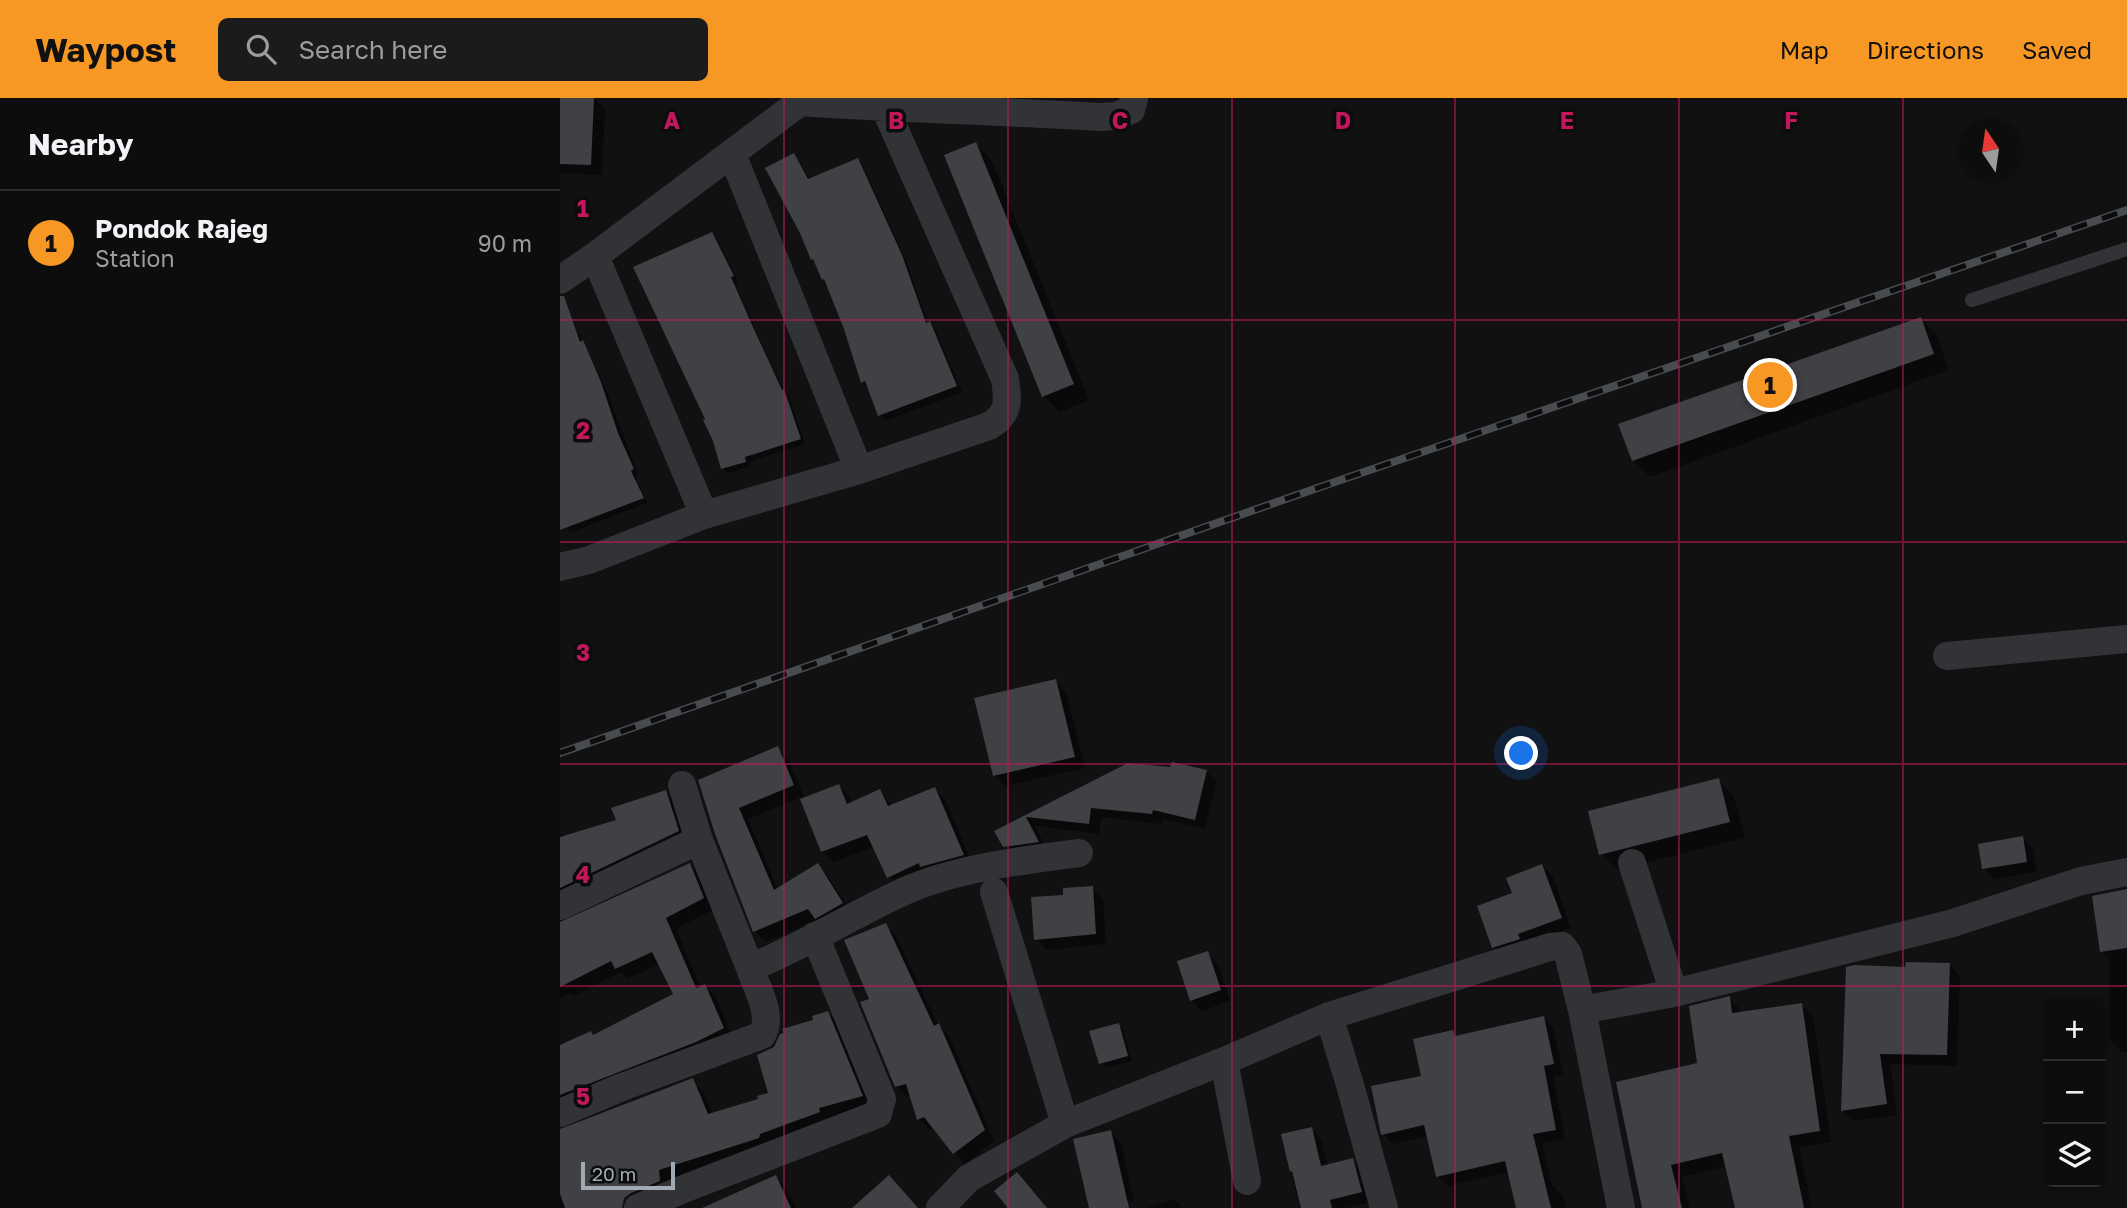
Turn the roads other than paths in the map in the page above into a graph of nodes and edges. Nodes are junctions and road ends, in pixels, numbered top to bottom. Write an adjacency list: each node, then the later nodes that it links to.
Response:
1 (1134, 98): 3 (street)
2 (800, 100): 4 (street); 5 (street)
3 (967, 104): 4 (street)
4 (885, 108): 10 (street)
5 (732, 154): 7 (street); 10 (street)
6 (2127, 249): 9 (lane)
7 (595, 256): 8 (street); 11 (street)
8 (560, 280)
9 (1972, 300)
10 (859, 470): 11 (street)
11 (704, 515): 12 (street)
12 (560, 567)
13 (2127, 639): 14 (street)
14 (1947, 656)
15 (682, 785): 16 (street)
16 (699, 840): 21 (street); 23 (street)
17 (1079, 853): 22 (street)
18 (1632, 863): 24 (street)
19 (2127, 872): 24 (street)
20 (994, 892): 29 (street)
21 (560, 906)
22 (815, 936): 23 (street); 31 (street)
23 (750, 968): 28 (street)
24 (1674, 993): 25 (street)
25 (1582, 1010): 26 (street); 34 (street)
26 (1329, 1016): 27 (street); 33 (street)
27 (1224, 1061): 29 (street); 30 (street)
28 (560, 1113)
29 (1065, 1124): 32 (street)
30 (1247, 1181)
31 (638, 1208)
32 (940, 1208)
33 (1384, 1208)
34 (1621, 1208)

